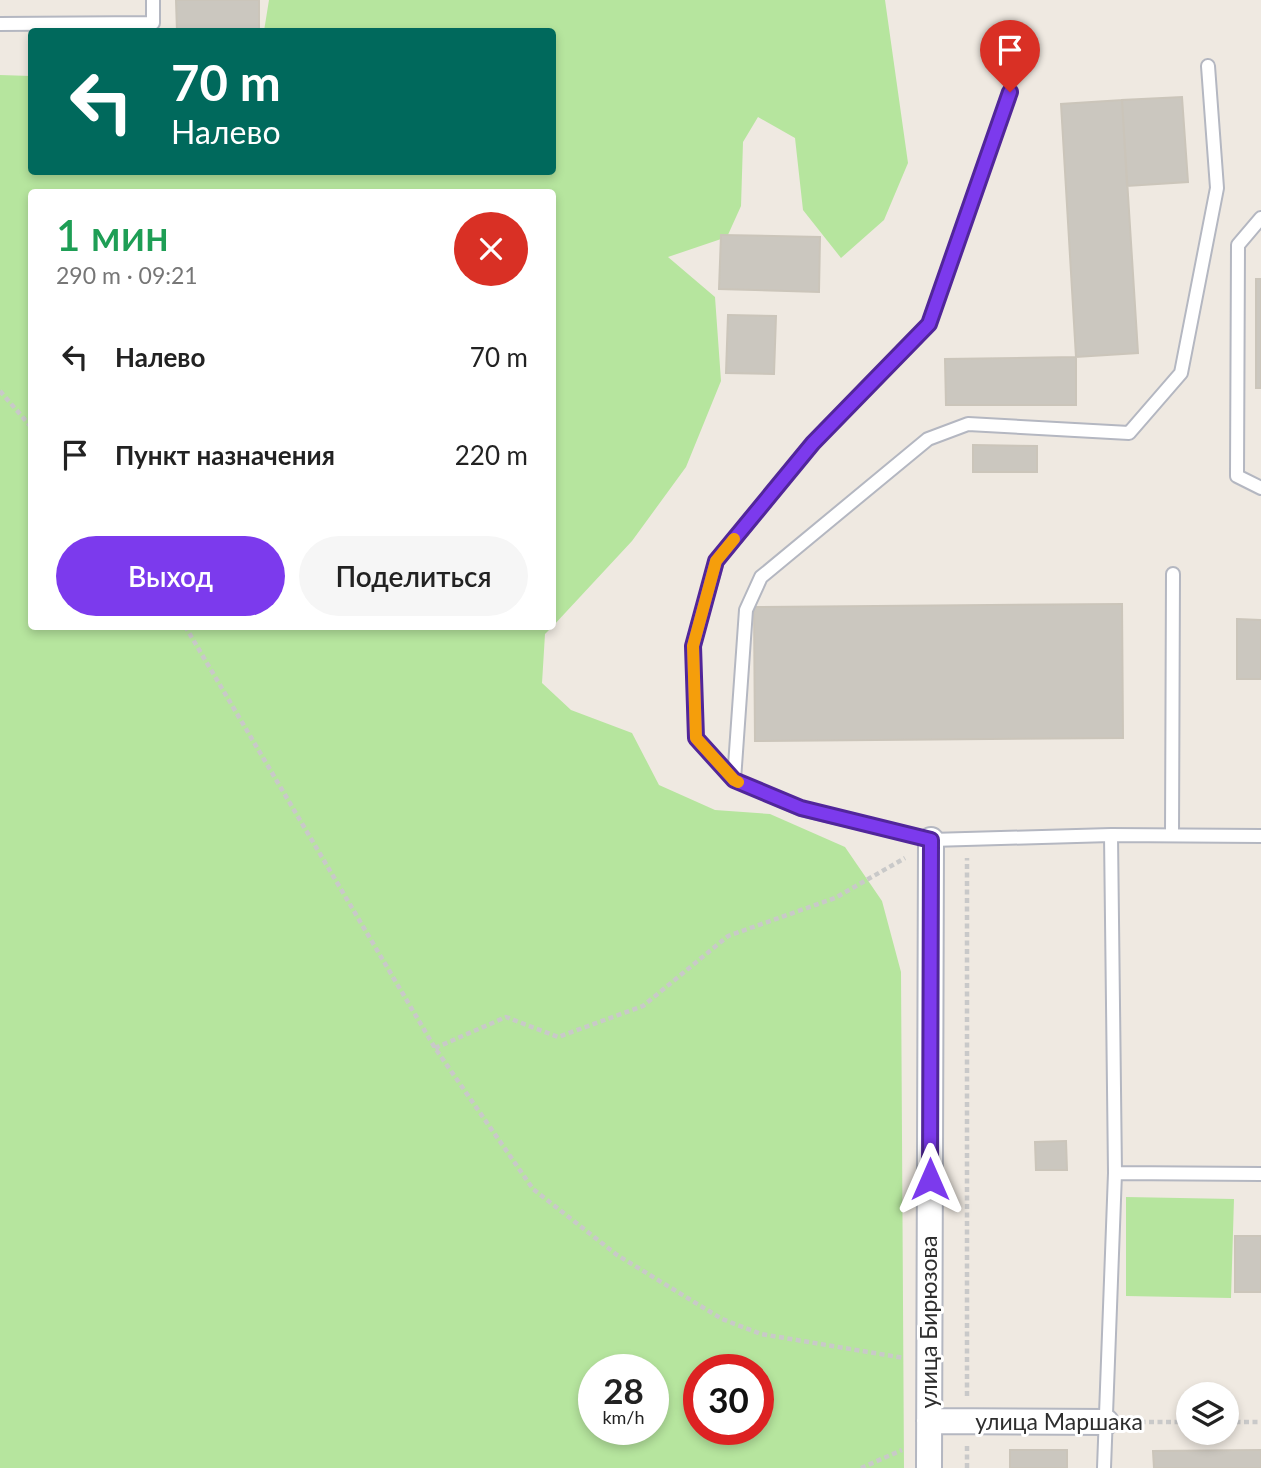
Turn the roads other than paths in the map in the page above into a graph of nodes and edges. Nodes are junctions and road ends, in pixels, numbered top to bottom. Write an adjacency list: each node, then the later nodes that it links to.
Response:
1 (153, 0): 2 (lane)
2 (0, 24)
3 (1208, 66): 8 (lane)
4 (1010, 92): 8 (lane)
5 (1261, 218): 6 (lane)
6 (1261, 488)
7 (1173, 574): 10 (lane)
8 (734, 780): 12 (lane)
9 (1111, 835): 10 (lane); 12 (lane); 13 (lane)
10 (1172, 835): 11 (lane)
11 (1261, 836)
12 (931, 848): 15 (street, улица Бирюзова)
13 (1115, 1173): 14 (lane); 16 (lane)
14 (1261, 1174)
15 (929, 1421): 16 (street, улица Маршака); 17 (street, улица Бирюзова)
16 (1106, 1422): 18 (lane)
17 (929, 1468)
18 (1104, 1468)

